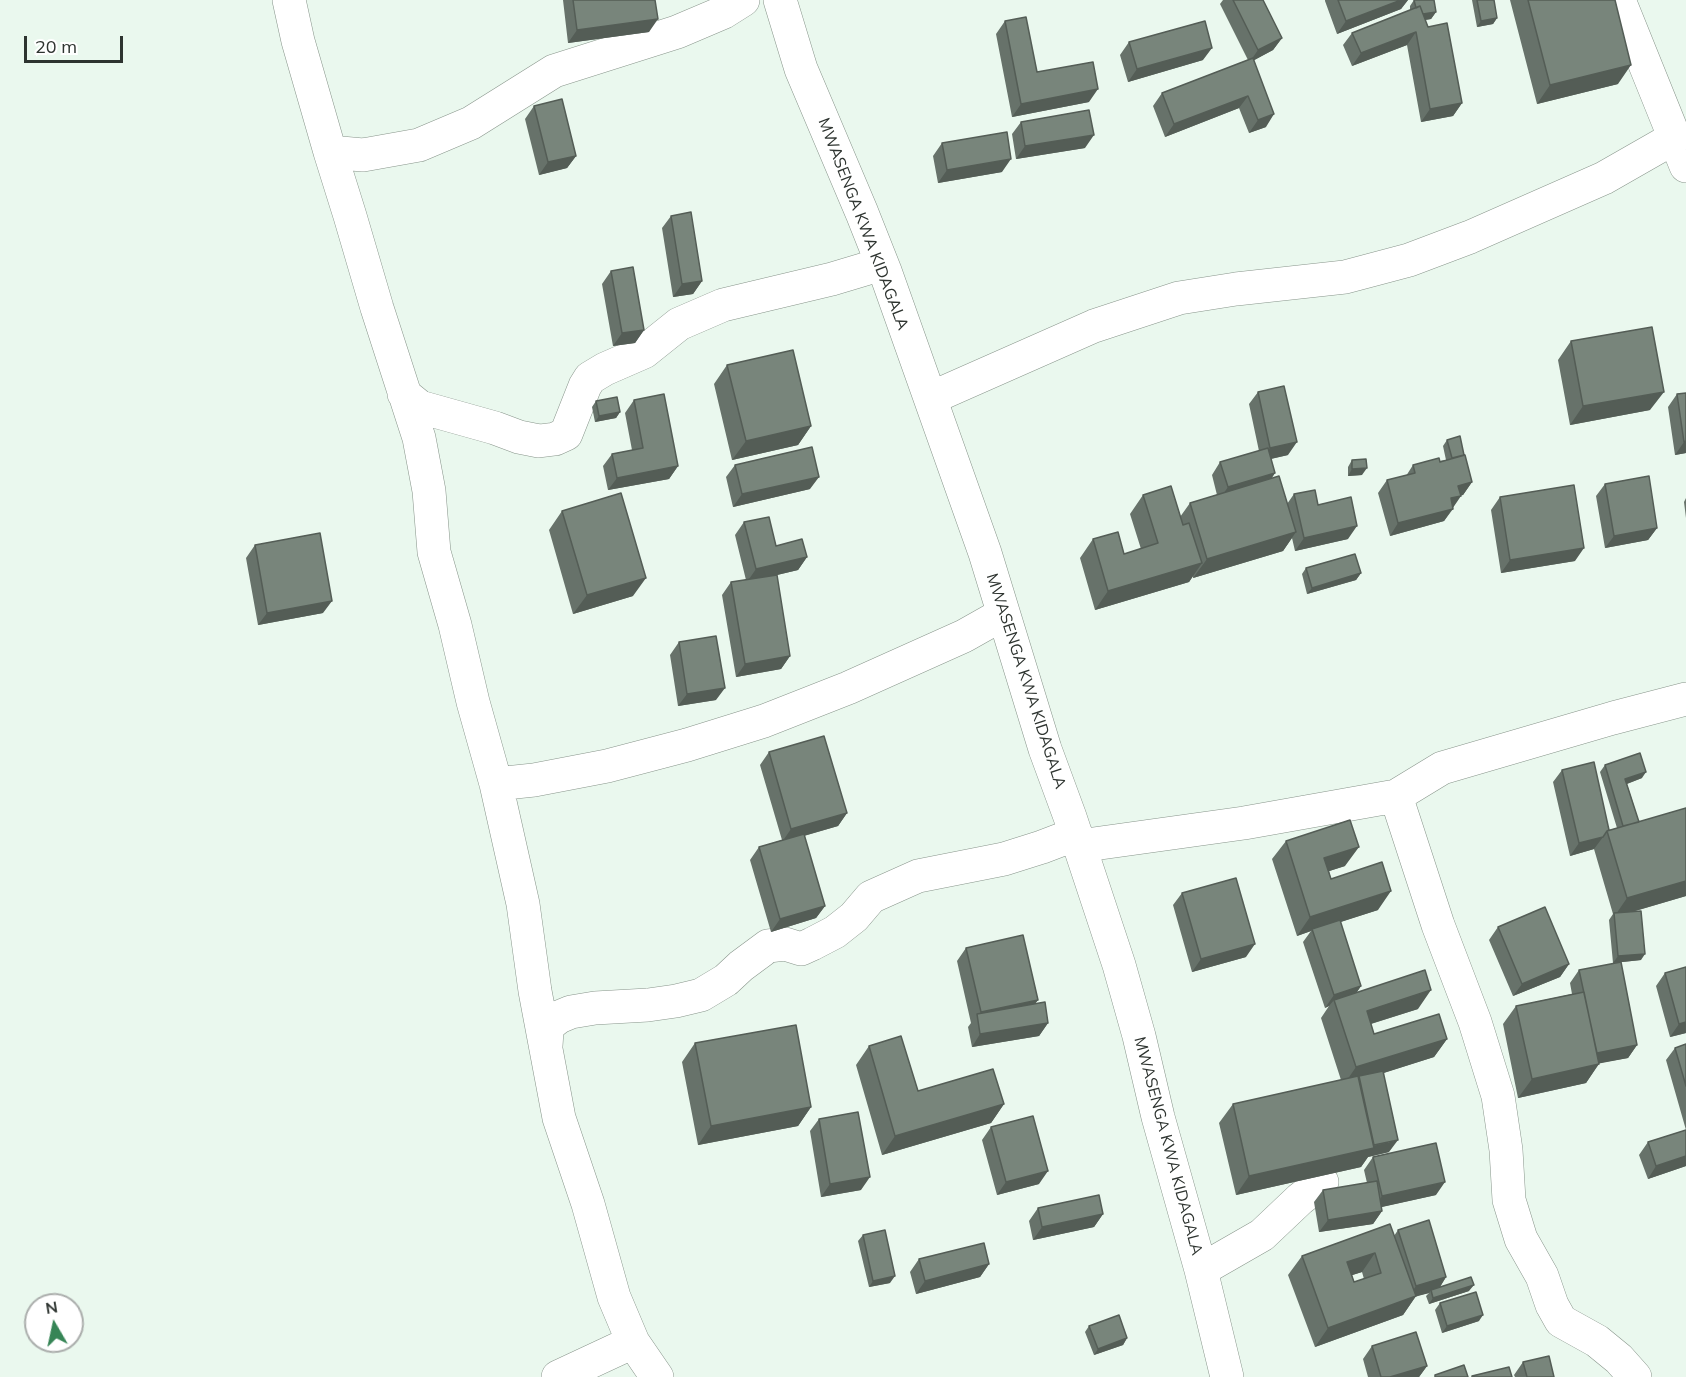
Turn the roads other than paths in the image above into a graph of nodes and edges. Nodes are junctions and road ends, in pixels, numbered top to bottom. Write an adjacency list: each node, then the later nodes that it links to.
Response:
1 (289, 0): 5 (street)
2 (743, 0): 5 (street)
3 (780, 0): 7 (street, MWASENGA KWA KIDAGALA)
4 (1619, 0): 6 (street)
5 (330, 152): 8 (street)
6 (1680, 152): 9 (street)
7 (882, 264): 8 (street); 9 (street, MWASENGA KWA KIDAGALA)
8 (404, 394): 12 (street)
9 (931, 398): 10 (street, MWASENGA KWA KIDAGALA)
10 (1003, 614): 12 (street); 14 (street, MWASENGA KWA KIDAGALA)
11 (1686, 699): 13 (street)
12 (496, 784): 15 (street)
13 (1396, 796): 14 (street); 22 (street)
14 (1077, 840): 15 (street); 17 (street, MWASENGA KWA KIDAGALA)
15 (546, 1046): 18 (street)
16 (1322, 1182): 17 (street)
17 (1201, 1270): 21 (street, MWASENGA KWA KIDAGALA)
18 (633, 1342): 19 (street); 20 (street)
19 (558, 1377)
20 (657, 1377)
21 (1227, 1377)
22 (1635, 1377)

